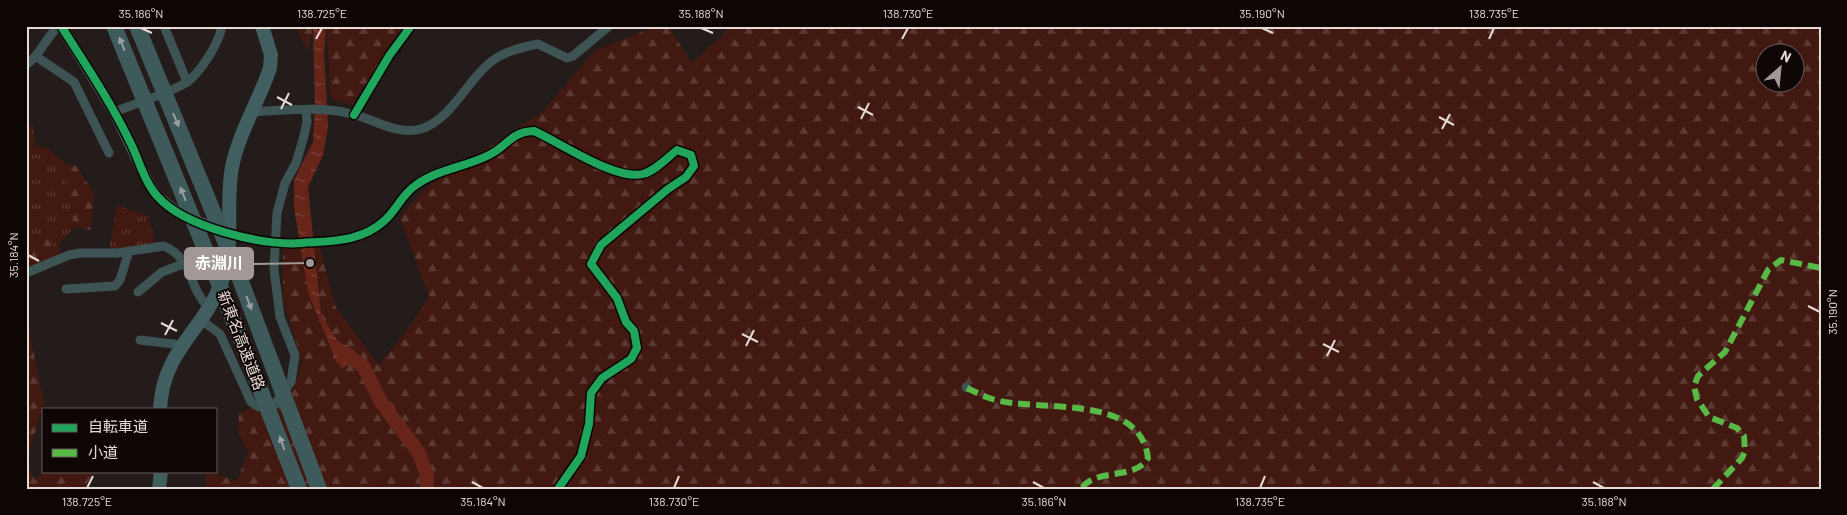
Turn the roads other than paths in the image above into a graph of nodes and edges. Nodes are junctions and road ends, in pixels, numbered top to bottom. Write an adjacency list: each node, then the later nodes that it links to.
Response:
1 (60, 26): 9 (street); 13 (street)
2 (114, 26): 31 (highway, 新東名高速道路, one-way to 2, bridge)
3 (137, 26): 32 (highway, 新東名高速道路, one-way to 32, bridge)
4 (164, 26): 11 (street)
5 (222, 26): 11 (street)
6 (262, 26): 14 (main road)
7 (411, 26): 15 (street)
8 (609, 26): 15 (street)
9 (38, 56): 10 (street); 16 (street)
10 (26, 65)
11 (186, 82): 13 (street)
12 (309, 110): 14 (street); 15 (street); 18 (street)
13 (114, 112): 17 (street)
14 (252, 112): 17 (main road)
15 (354, 115)
16 (109, 153)
17 (229, 234): 18 (street); 24 (main road)
18 (275, 244): 25 (street); 33 (street)
19 (129, 251): 20 (street); 21 (street); 22 (street)
20 (186, 263): 23 (street); 24 (street)
21 (26, 273)
22 (66, 289)
23 (138, 292)
24 (208, 307): 25 (main road)
25 (200, 320): 27 (main road)
26 (140, 340): 27 (street)
27 (182, 345): 28 (main road)
28 (160, 408)
29 (161, 472): 30 (main road)
30 (159, 489)
31 (299, 489)
32 (319, 489)
33 (558, 489)

